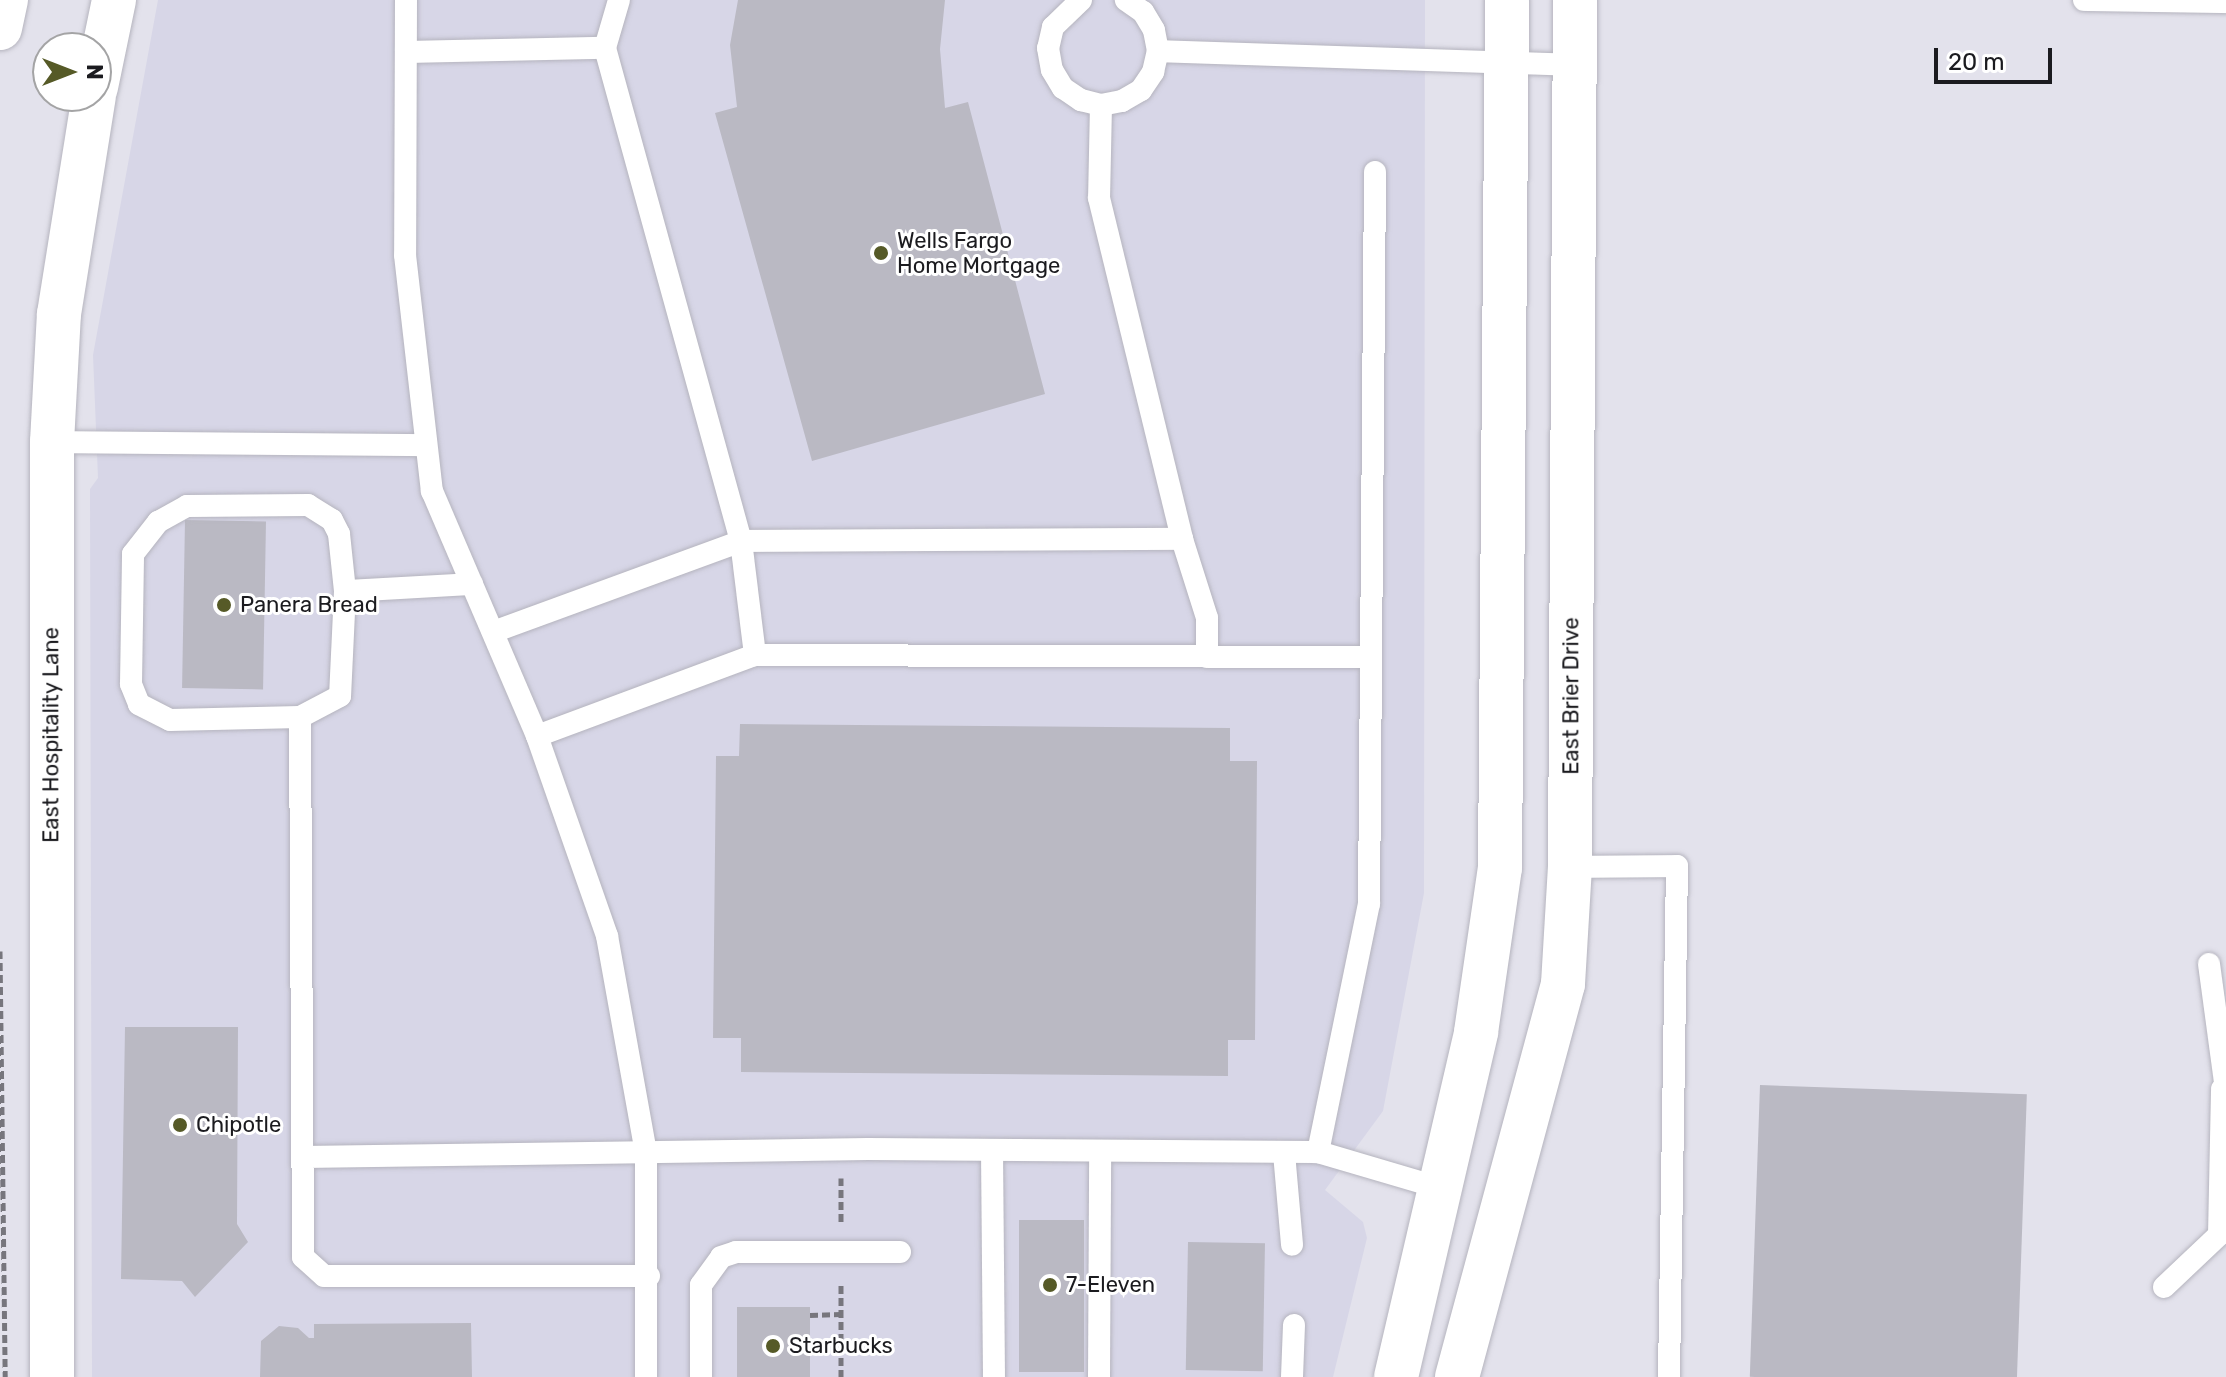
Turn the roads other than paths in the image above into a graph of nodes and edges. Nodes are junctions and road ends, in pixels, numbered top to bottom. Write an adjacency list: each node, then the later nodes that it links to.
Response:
1 (6, 0): 11 (street)
2 (114, 0): 12 (street)
3 (406, 0): 15 (lane)
4 (619, 0): 13 (lane)
5 (1081, 0): 18 (lane)
6 (1126, 0): 14 (lane)
7 (1507, 0): 16 (street)
8 (1575, 0): 17 (street, East Brier Drive)
9 (2084, 0): 10 (lane)
10 (2226, 2)
11 (0, 28)
12 (107, 32)
13 (605, 48): 15 (lane); 24 (lane)
14 (1158, 51): 16 (lane); 18 (lane)
15 (406, 52): 22 (lane)
16 (1506, 62): 17 (lane); 42 (street)
17 (1575, 65): 33 (street, East Brier Drive)
18 (1101, 105): 23 (lane)
19 (91, 112): 21 (street, East Hospitality Lane)
20 (1375, 172): 30 (lane)
21 (52, 442): 22 (lane); 48 (street, East Hospitality Lane)
22 (426, 445): 25 (lane)
23 (1182, 539): 24 (lane); 29 (lane)
24 (741, 541): 27 (lane); 28 (lane)
25 (472, 584): 26 (lane); 27 (lane)
26 (345, 591): 31 (lane); 31 (lane)
27 (493, 632): 32 (lane)
28 (755, 655): 29 (lane); 32 (lane)
29 (1207, 657): 30 (lane)
30 (1368, 657): 39 (lane)
31 (300, 717): 41 (lane)
32 (537, 736): 38 (lane)
33 (1570, 867): 55 (street, East Brier Drive); 56 (lane)
34 (2209, 964): 35 (lane)
35 (2224, 1089): 46 (lane)
36 (992, 1150): 37 (lane); 38 (lane); 51 (lane)
37 (1100, 1151): 40 (lane); 52 (lane)
38 (646, 1152): 41 (lane); 45 (lane)
39 (1318, 1152): 40 (lane); 42 (lane)
40 (1284, 1153): 43 (lane)
41 (303, 1157): 45 (lane)
42 (1440, 1188): 54 (street)
43 (1292, 1245)
44 (900, 1252): 50 (lane)
45 (649, 1276): 49 (lane)
46 (2164, 1287)
47 (1294, 1325): 53 (lane)
48 (52, 1377)
49 (646, 1377)
50 (701, 1377)
51 (994, 1377)
52 (1099, 1377)
53 (1292, 1377)
54 (1396, 1377)
55 (1457, 1377)
56 (1669, 1377)

